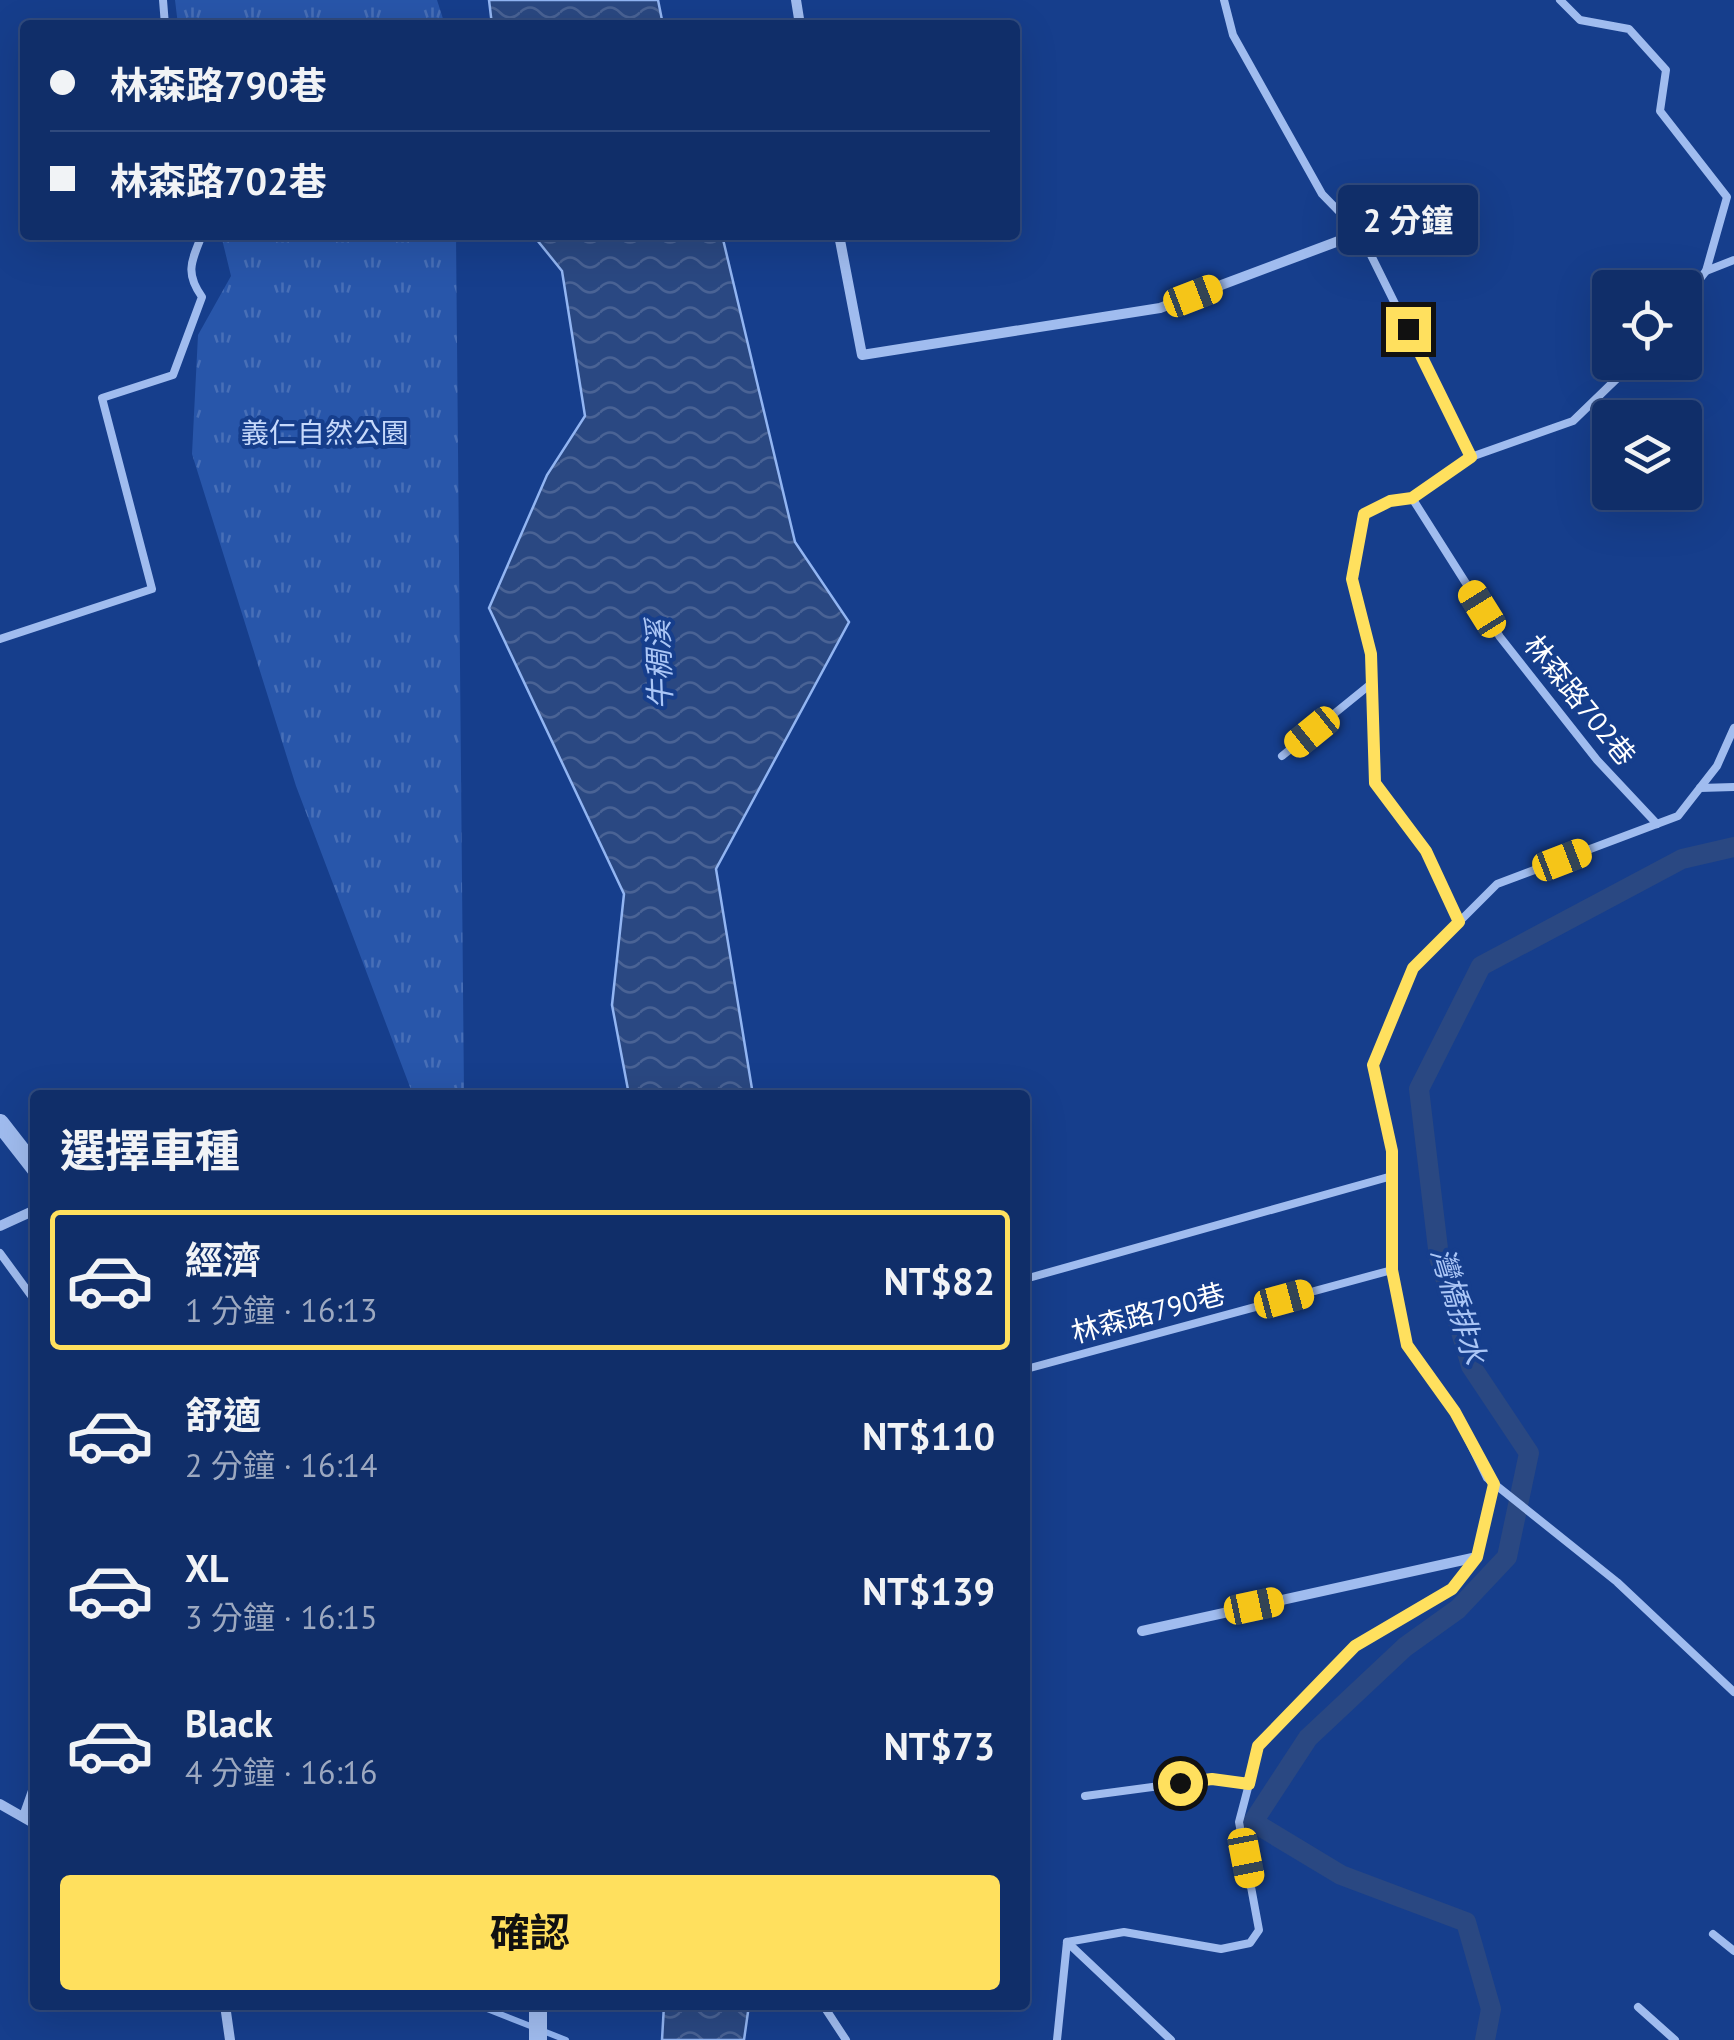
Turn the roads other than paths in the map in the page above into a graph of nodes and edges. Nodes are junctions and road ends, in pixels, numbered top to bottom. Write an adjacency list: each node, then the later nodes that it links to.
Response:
1 (1224, 0): 3 (lane)
2 (1560, 0): 7 (lane)
3 (1360, 233): 5 (street); 10 (lane)
4 (200, 240): 12 (lane)
5 (840, 240)
6 (1734, 260): 7 (lane)
7 (1706, 271): 8 (lane)
8 (1702, 276)
9 (1615, 380): 10 (lane)
10 (1471, 457): 11 (lane)
11 (1412, 498): 13 (lane); 18 (lane, 林森路702巷)
12 (0, 639)
13 (1372, 683): 15 (lane); 19 (lane)
14 (1734, 728): 16 (lane)
15 (1282, 756)
16 (1700, 788): 17 (lane); 18 (lane)
17 (1734, 788)
18 (1657, 824): 19 (lane)
19 (1459, 922): 22 (lane)
20 (0, 1123): 21 (street)
21 (30, 1162)
22 (1392, 1176): 26 (lane); 27 (lane)
23 (30, 1212): 24 (street)
24 (0, 1226)
25 (0, 1253): 28 (lane)
26 (1392, 1270): 29 (lane, 林森路790巷); 30 (lane)
27 (1030, 1278)
28 (30, 1294)
29 (1030, 1368)
30 (1494, 1484): 31 (street); 33 (lane)
31 (1477, 1557): 32 (street); 34 (lane)
32 (1142, 1631)
33 (1734, 1692)
34 (1249, 1784): 36 (lane); 41 (lane)
35 (30, 1796): 38 (lane)
36 (1085, 1796)
37 (0, 1804): 38 (street)
38 (23, 1816): 39 (street)
39 (30, 1821)
40 (1713, 1934): 42 (lane)
41 (1067, 1942): 50 (lane); 51 (lane)
42 (1734, 1951)
43 (1638, 2007): 52 (lane)
44 (226, 2010): 47 (street)
45 (538, 2010): 48 (street)
46 (826, 2010): 49 (lane)
47 (230, 2040)
48 (538, 2040)
49 (846, 2040)
50 (1057, 2040)
51 (1171, 2040)
52 (1675, 2040)

